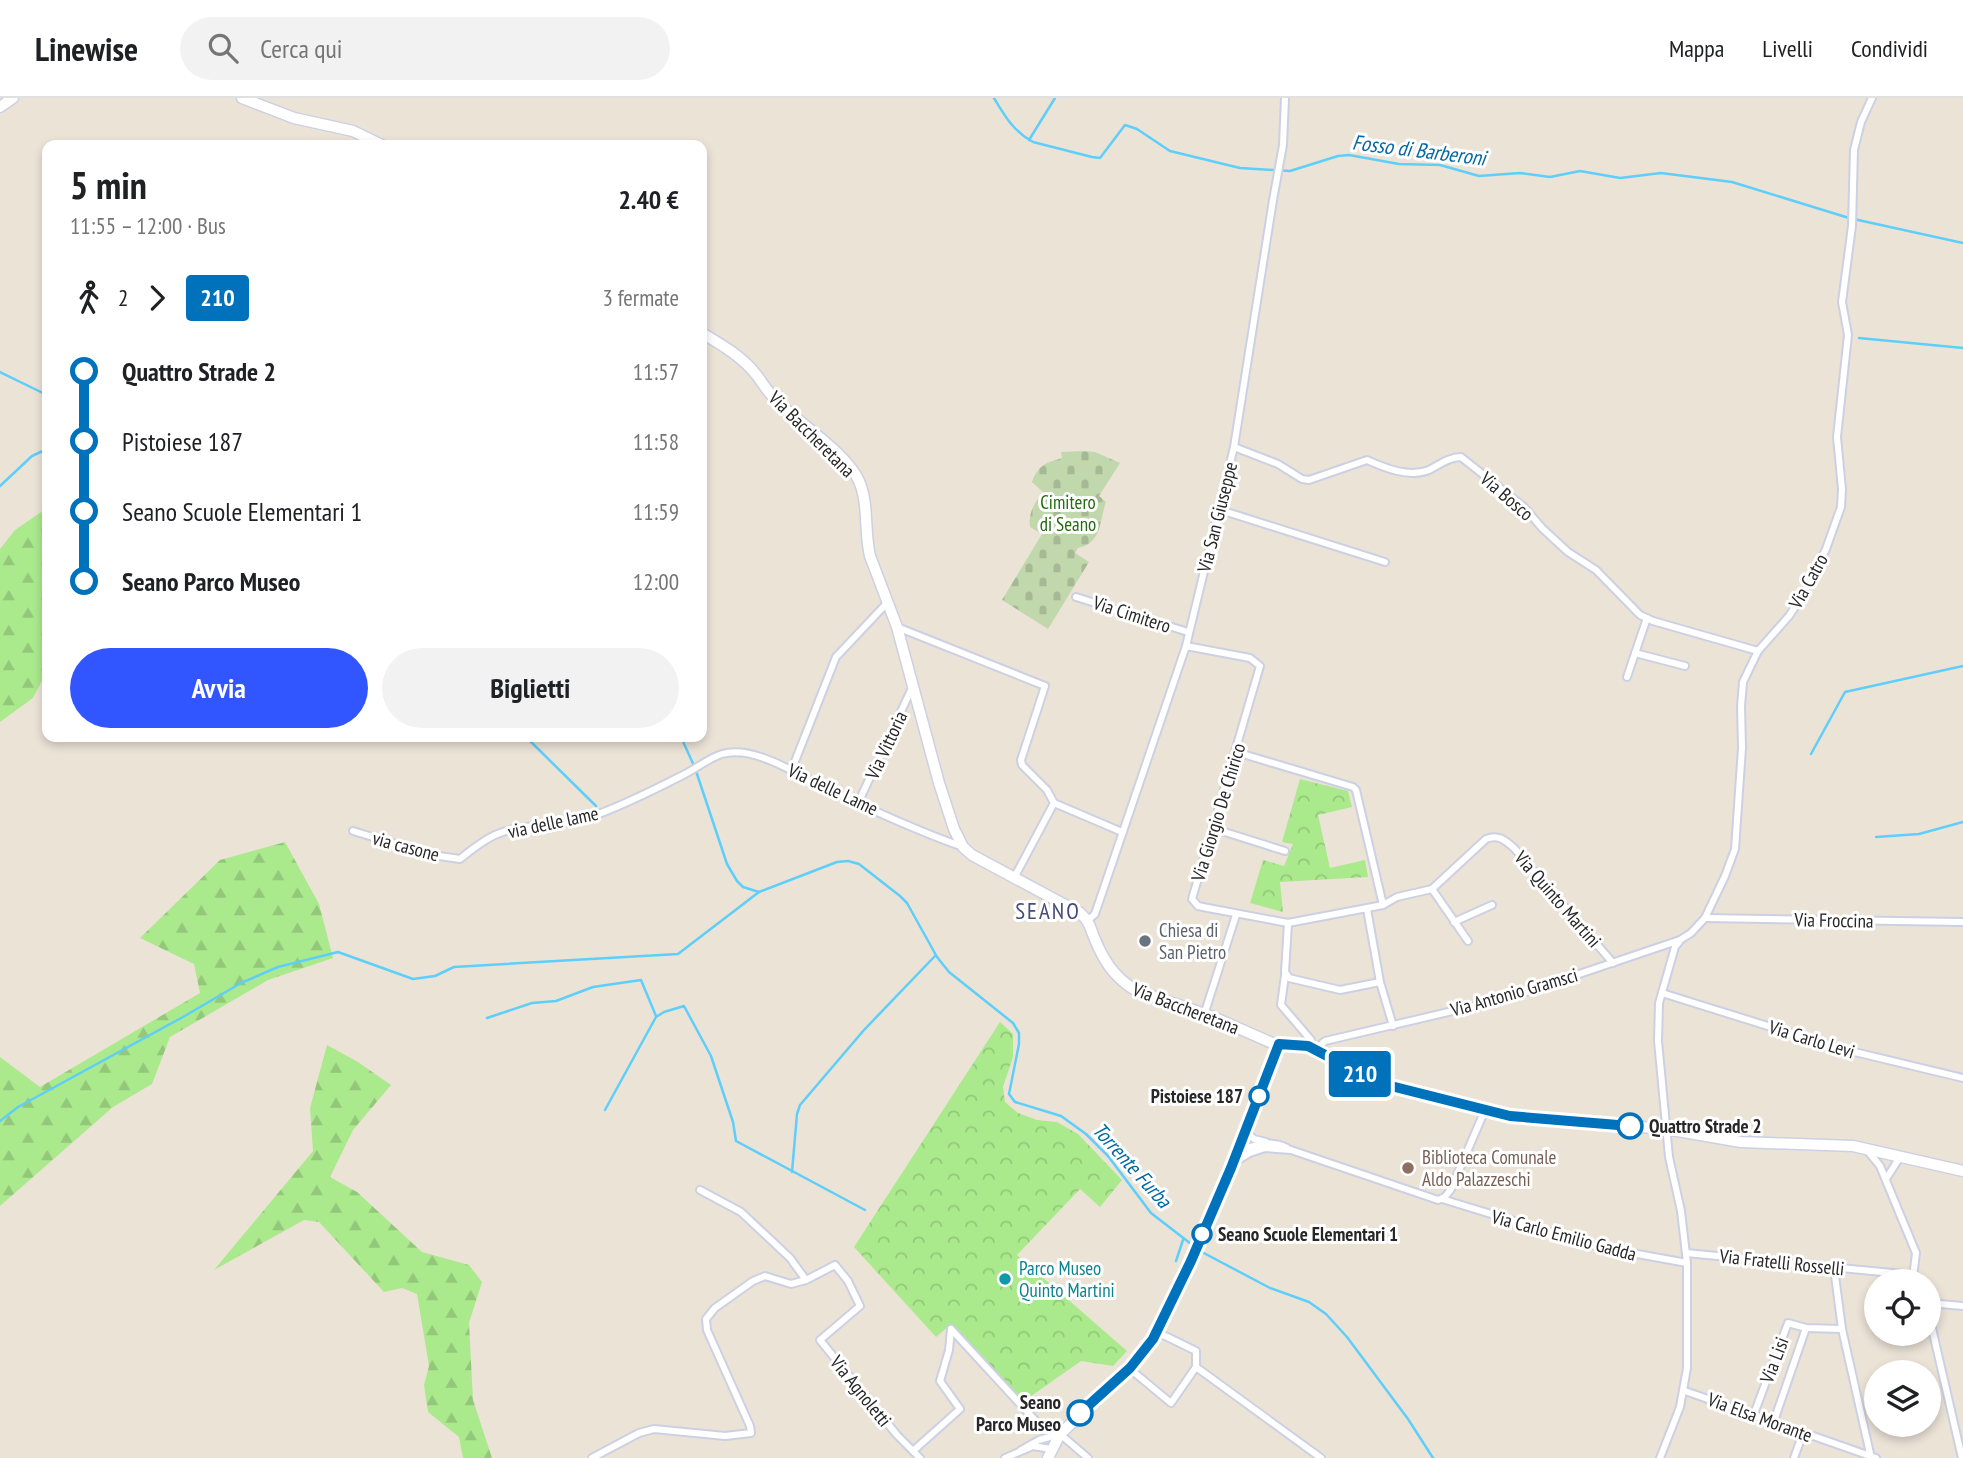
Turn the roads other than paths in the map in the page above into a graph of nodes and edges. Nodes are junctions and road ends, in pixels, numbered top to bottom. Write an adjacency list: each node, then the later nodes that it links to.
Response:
1 (13, 98): 5 (street)
2 (242, 98): 6 (street)
3 (1285, 98): 8 (street, Via San Giuseppe)
4 (1872, 98): 17 (street, Via Catro)
5 (0, 107)
6 (372, 140)
7 (707, 336): 12 (street, Via Baccheretana)
8 (1234, 447): 9 (street, Via San Giuseppe); 13 (street, Via Bosco)
9 (1217, 509): 10 (street); 15 (street, Via San Giuseppe)
10 (1385, 562)
11 (1076, 597): 15 (street, Via Cimitero)
12 (887, 603): 14 (street, Via Baccheretana); 23 (street)
13 (1647, 618): 17 (street, Via Bosco); 18 (street)
14 (897, 628): 21 (street, Via Baccheretana); 26 (street)
15 (1188, 632): 16 (street, Via San Giuseppe)
16 (1186, 646): 22 (street, Via Giorgio De Chirico); 29 (street, Via San Giuseppe)
17 (1758, 651): 40 (street, Via Catro)
18 (1635, 653): 19 (street); 20 (street)
19 (1685, 666)
20 (1626, 677)
21 (912, 688): 25 (street, Via Vittoria); 30 (street, Via Baccheretana)
22 (1236, 752): 27 (street, Via Giorgio De Chirico); 35 (street)
23 (792, 769): 24 (street, Via delle Lame); 25 (street, Via delle Lame)
24 (687, 773): 32 (street, via delle lame)
25 (859, 802): 30 (street, Via delle Lame)
26 (1054, 803): 29 (street); 33 (street)
27 (1212, 828): 31 (street); 38 (street, Via Giorgio De Chirico)
28 (353, 831): 32 (street, via casone)
29 (1122, 832): 39 (street, Via San Giuseppe)
30 (963, 847): 33 (street)
31 (1285, 851)
32 (460, 859)
33 (1014, 878): 39 (street)
34 (1432, 889): 35 (street, Via Giorgio De Chirico); 41 (street); 46 (street, Via Quinto Martini)
35 (1383, 905): 37 (street, Via Giorgio De Chirico)
36 (1492, 905): 41 (street)
37 (1367, 909): 43 (street, Via Giorgio De Chirico); 48 (street)
38 (1237, 915): 43 (street, Via Giorgio De Chirico); 50 (street)
39 (1090, 918): 50 (street, Via Baccheretana)
40 (1705, 918): 42 (street, Via Froccina); 44 (street, Via Antonio Gramsci)
41 (1454, 922): 45 (street)
42 (1963, 922)
43 (1288, 923): 47 (street)
44 (1680, 940): 46 (street, Via Antonio Gramsci); 49 (street)
45 (1468, 941)
46 (1613, 962): 51 (street, Via Antonio Gramsci)
47 (1287, 976): 48 (street); 53 (street)
48 (1380, 982): 51 (street)
49 (1662, 993): 54 (street, Via Carlo Levi); 56 (street)
50 (1204, 1015): 52 (street, Via Baccheretana)
51 (1393, 1026): 53 (street, Via Antonio Gramsci)
52 (1279, 1044): 53 (street, Via Baccheretana); 57 (street)
53 (1313, 1048): 55 (street, Via Baccheretana)
54 (1963, 1078)
55 (1485, 1110): 56 (street, Via Baccheretana); 67 (street)
56 (1666, 1129): 59 (street, Via Baccheretana); 68 (street)
57 (1246, 1132): 58 (street, Via Carlo Emilio Gadda); 61 (street)
58 (1266, 1142): 60 (street, Via Carlo Emilio Gadda); 61 (street)
59 (1865, 1149): 62 (street, Via Baccheretana); 65 (street)
60 (1291, 1150): 63 (street, Via Carlo Emilio Gadda); 67 (street, Via Carlo Emilio Gadda)
61 (1238, 1152): 63 (street)
62 (1900, 1157): 64 (street, Via Baccheretana); 65 (street)
63 (1233, 1163): 78 (street)
64 (1963, 1171)
65 (1886, 1178): 71 (street)
66 (700, 1190): 73 (street)
67 (1445, 1196): 69 (street, Via Carlo Emilio Gadda)
68 (1686, 1253): 69 (street); 70 (street, Via Fratelli Rosselli)
69 (1687, 1263): 82 (street)
70 (1834, 1268): 72 (street, Via Fratelli Rosselli); 77 (street)
71 (1916, 1269)
72 (1864, 1272)
73 (806, 1280): 89 (street, Via Agnoletti); 92 (street)
74 (1941, 1304): 75 (street)
75 (1963, 1306)
76 (1806, 1328): 77 (street, Via Lisi); 83 (street, Via Lisi); 84 (street, Via Lisi)
77 (1842, 1329): 91 (street)
78 (1157, 1332): 80 (street); 81 (street)
79 (1936, 1346): 99 (street)
80 (1196, 1367): 81 (street); 96 (street)
81 (1130, 1368): 87 (street)
82 (1685, 1391): 83 (street, Via Elsa Morante); 97 (street)
83 (1754, 1414): 84 (street, Via Elsa Morante)
84 (1774, 1421): 86 (street, Via Elsa Morante)
85 (1045, 1431): 89 (street)
86 (1803, 1433): 91 (street, Via Elsa Morante); 98 (street)
87 (1060, 1434): 88 (street); 90 (street); 95 (street)
88 (1021, 1450): 90 (street); 94 (street)
89 (913, 1451): 93 (street, Via Agnoletti)
90 (1050, 1453)
91 (1873, 1457)
92 (592, 1458)
93 (920, 1458)
94 (1005, 1458)
95 (1088, 1458)
96 (1321, 1458)
97 (1660, 1458)
98 (1794, 1458)
99 (1962, 1458)

